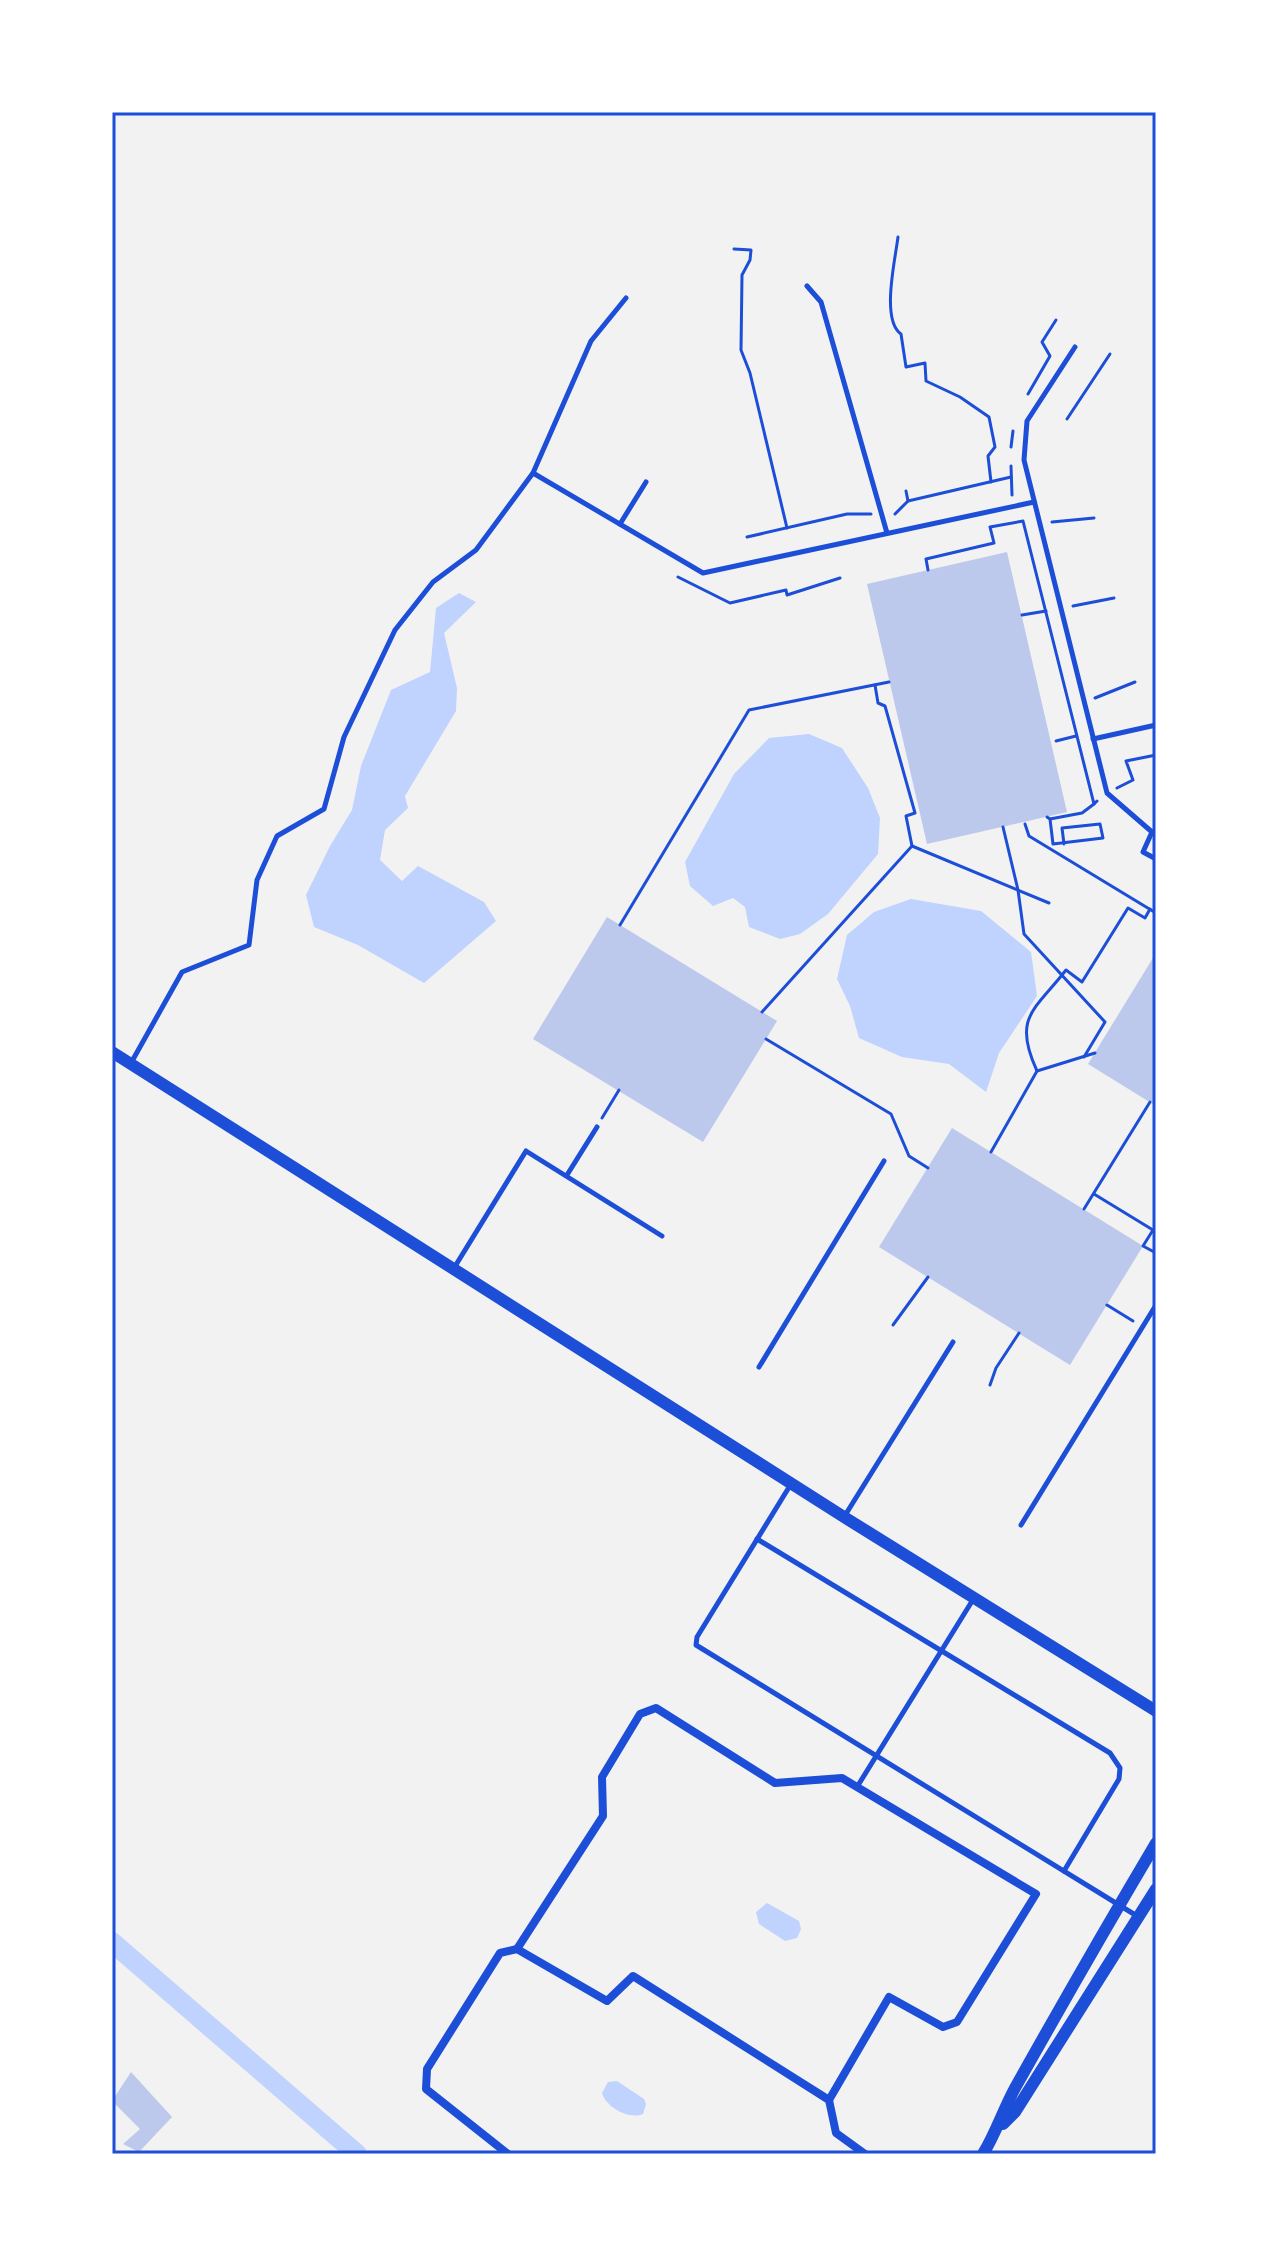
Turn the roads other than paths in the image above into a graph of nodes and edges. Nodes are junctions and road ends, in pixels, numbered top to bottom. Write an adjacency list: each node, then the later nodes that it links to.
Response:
1 (807, 286): 8 (lane)
2 (626, 298): 4 (lane)
3 (1075, 347): 6 (lane)
4 (533, 473): 7 (lane); 13 (lane)
5 (646, 482): 7 (lane)
6 (1034, 502): 8 (lane); 10 (lane)
7 (620, 524): 8 (lane)
8 (887, 533)
9 (1156, 725): 10 (lane)
10 (1093, 739): 11 (lane)
11 (1156, 859)
12 (112, 1052): 13 (street)
13 (131, 1064): 18 (street)
14 (597, 1127): 16 (lane)
15 (884, 1161): 21 (lane)
16 (567, 1175): 17 (lane); 18 (lane)
17 (662, 1236)
18 (454, 1269): 22 (street)
19 (1156, 1305): 24 (lane)
20 (953, 1342): 23 (lane)
21 (759, 1367)
22 (792, 1483): 23 (street); 25 (lane)
23 (844, 1517): 26 (street)
24 (1021, 1525)
25 (757, 1539): 27 (lane); 29 (lane)
26 (974, 1597): 27 (lane); 28 (street)
27 (941, 1651): 29 (lane); 32 (lane)
28 (1156, 1711)
29 (876, 1757): 30 (lane); 32 (lane)
30 (857, 1788): 36 (street); 37 (street)
31 (1156, 1843): 34 (street)
32 (1064, 1871): 34 (lane)
33 (1156, 1889): 35 (street)
34 (1120, 1905): 35 (lane); 38 (street)
35 (1139, 1917): 38 (street)
36 (517, 1949): 37 (street); 39 (street)
37 (829, 2100): 40 (street)
38 (998, 2129): 41 (street)
39 (508, 2154)
40 (865, 2154)
41 (983, 2154)

